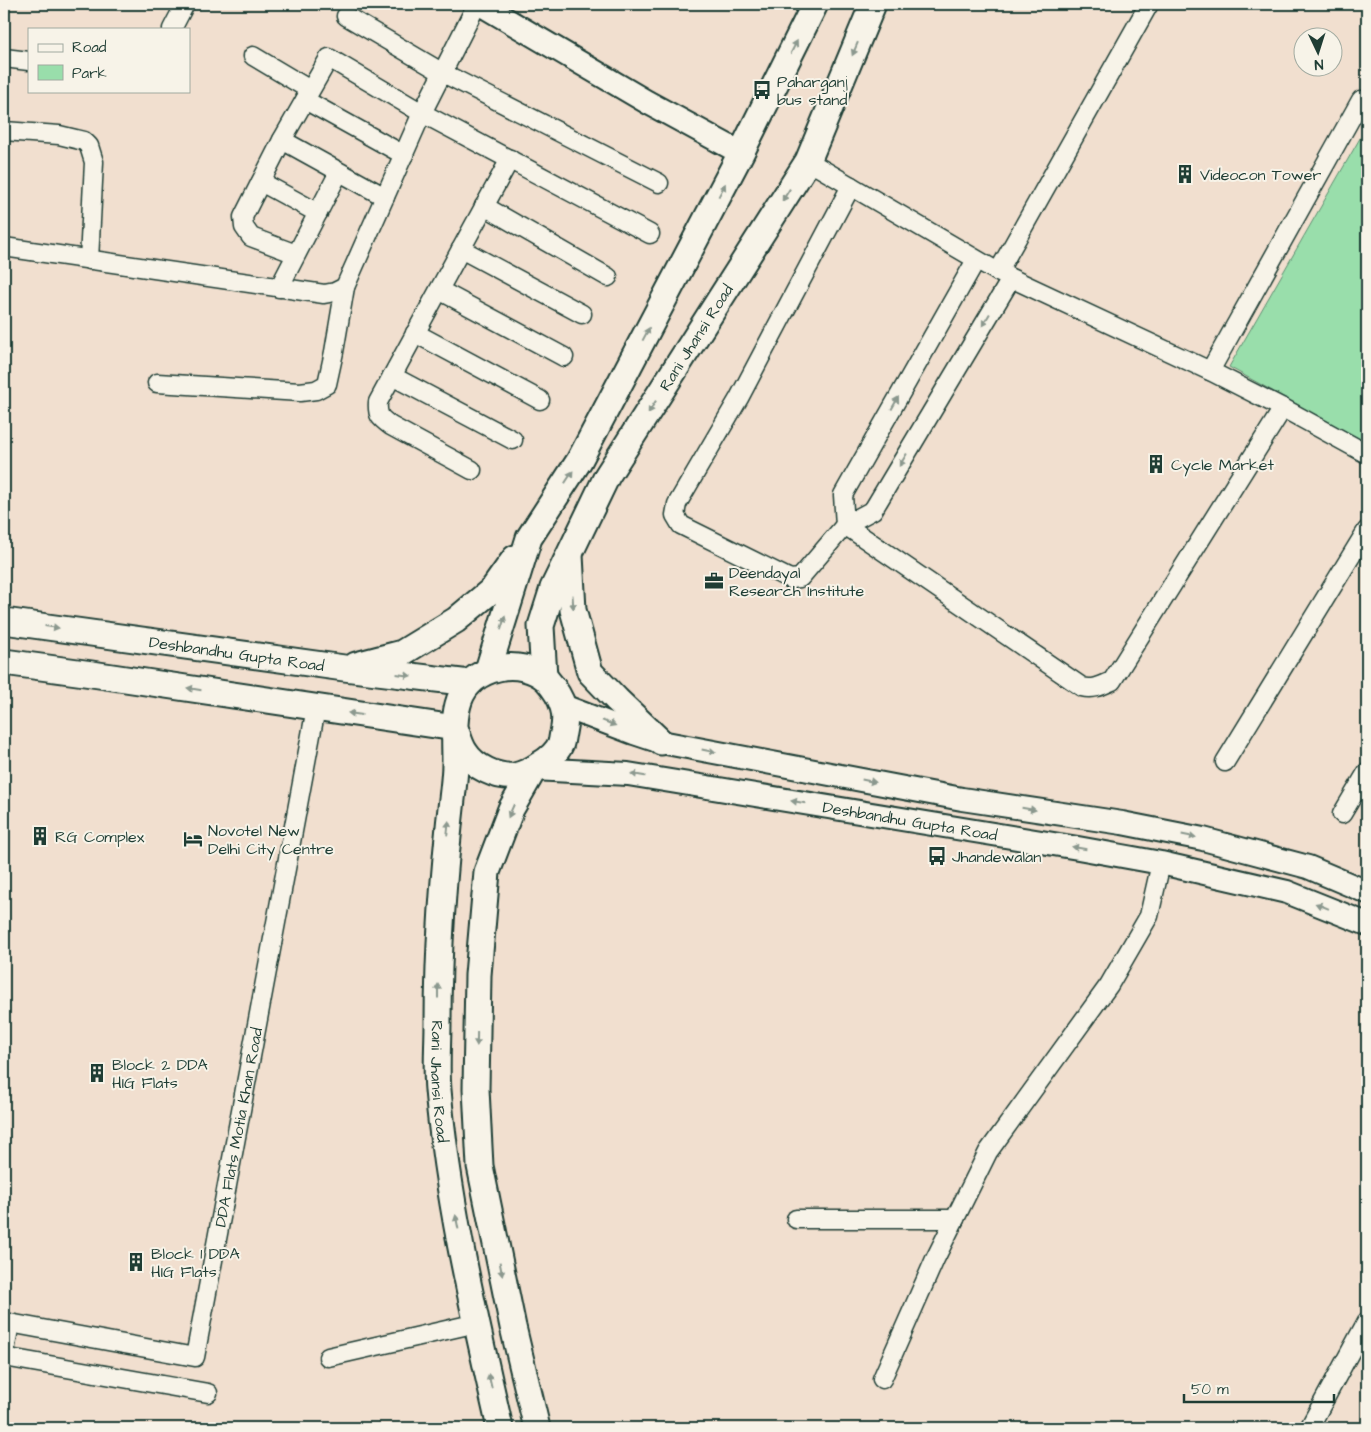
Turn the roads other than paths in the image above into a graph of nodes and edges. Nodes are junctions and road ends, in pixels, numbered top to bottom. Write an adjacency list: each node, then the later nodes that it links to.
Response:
1 (185, 4): 7 (street)
2 (479, 4): 11 (street); 17 (street)
3 (815, 4): 17 (main road, one-way to 3)
4 (873, 4): 20 (main road, Rani Jhansi Road, one-way to 20)
5 (1149, 4): 34 (street)
6 (346, 16): 11 (street)
7 (173, 28)
8 (253, 56): 12 (street)
9 (4, 58): 10 (street)
10 (28, 61)
11 (443, 73): 14 (street); 23 (street)
12 (308, 95): 14 (street); 16 (street); 18 (street)
13 (1365, 98): 42 (street)
14 (422, 113): 18 (street); 19 (street)
15 (4, 131): 32 (street)
16 (282, 140): 21 (street); 22 (street)
17 (741, 153): 52 (main road, one-way to 17)
18 (404, 155): 25 (street)
19 (510, 159): 26 (street); 28 (street)
20 (808, 161): 24 (street); 53 (main road, Rani Jhansi Road, one-way to 53)
21 (340, 172): 25 (street); 27 (street)
22 (261, 182): 27 (street); 31 (street)
23 (660, 184)
24 (851, 186): 33 (street); 50 (street)
25 (385, 197): 36 (street)
26 (484, 206): 30 (street); 35 (street)
27 (318, 213): 31 (street)
28 (650, 234)
29 (4, 247): 32 (street)
30 (461, 250): 38 (street); 39 (street)
31 (296, 254): 37 (street)
32 (90, 260): 37 (street)
33 (976, 260): 34 (street); 50 (street, one-way to 33)
34 (1005, 276): 42 (street); 50 (street, one-way to 50)
35 (608, 277)
36 (345, 287): 37 (street); 44 (street)
37 (279, 288)
38 (439, 290): 40 (street); 41 (street)
39 (582, 314)
40 (415, 333): 43 (street); 45 (street)
41 (564, 357)
42 (1210, 371): 46 (street)
43 (392, 376): 47 (street); 49 (street)
44 (157, 383)
45 (540, 400)
46 (1283, 408): 48 (street); 50 (street)
47 (513, 440)
48 (1367, 454)
49 (472, 470)
50 (845, 525)
51 (1367, 530): 63 (street)
52 (529, 538): 56 (main road); 57 (main road, one-way to 52)
53 (570, 553): 58 (main road, Rani Jhansi Road); 62 (main road, one-way to 62)
54 (4, 621): 56 (main road, Deshbandhu Gupta Road, one-way to 56)
55 (4, 662): 60 (main road, one-way to 55)
56 (344, 668): 57 (main road, Deshbandhu Gupta Road, one-way to 57)
57 (479, 676): 58 (main road); 61 (main road)
58 (544, 677): 59 (main road)
59 (563, 706): 62 (street, Deshbandhu Gupta Road, one-way to 62); 64 (main road)
60 (316, 708): 61 (main road, one-way to 60); 75 (street, DDA Flats Motia Khan Road)
61 (455, 728): 64 (main road); 76 (main road, Rani Jhansi Road, one-way to 61)
62 (661, 742): 67 (street, Deshbandhu Gupta Road, one-way to 67)
63 (1225, 762)
64 (534, 768): 68 (street, Deshbandhu Gupta Road, one-way to 64); 82 (main road, one-way to 82)
65 (1367, 772): 66 (street)
66 (1342, 814)
67 (1122, 823): 68 (street); 70 (street, Deshbandhu Gupta Road, one-way to 70)
68 (1118, 855): 69 (street, Deshbandhu Gupta Road)
69 (1161, 863): 71 (street, Deshbandhu Gupta Road, one-way to 69); 73 (street)
70 (1367, 892)
71 (1367, 924)
72 (796, 1219): 73 (street)
73 (955, 1219): 79 (street)
74 (1367, 1321): 83 (street)
75 (7, 1323): 77 (street)
76 (477, 1323): 78 (street); 81 (main road, Rani Jhansi Road, one-way to 76)
77 (4, 1357): 80 (street)
78 (328, 1357)
79 (882, 1379)
80 (208, 1393)
81 (500, 1428)
82 (537, 1428)
83 (1309, 1428)

